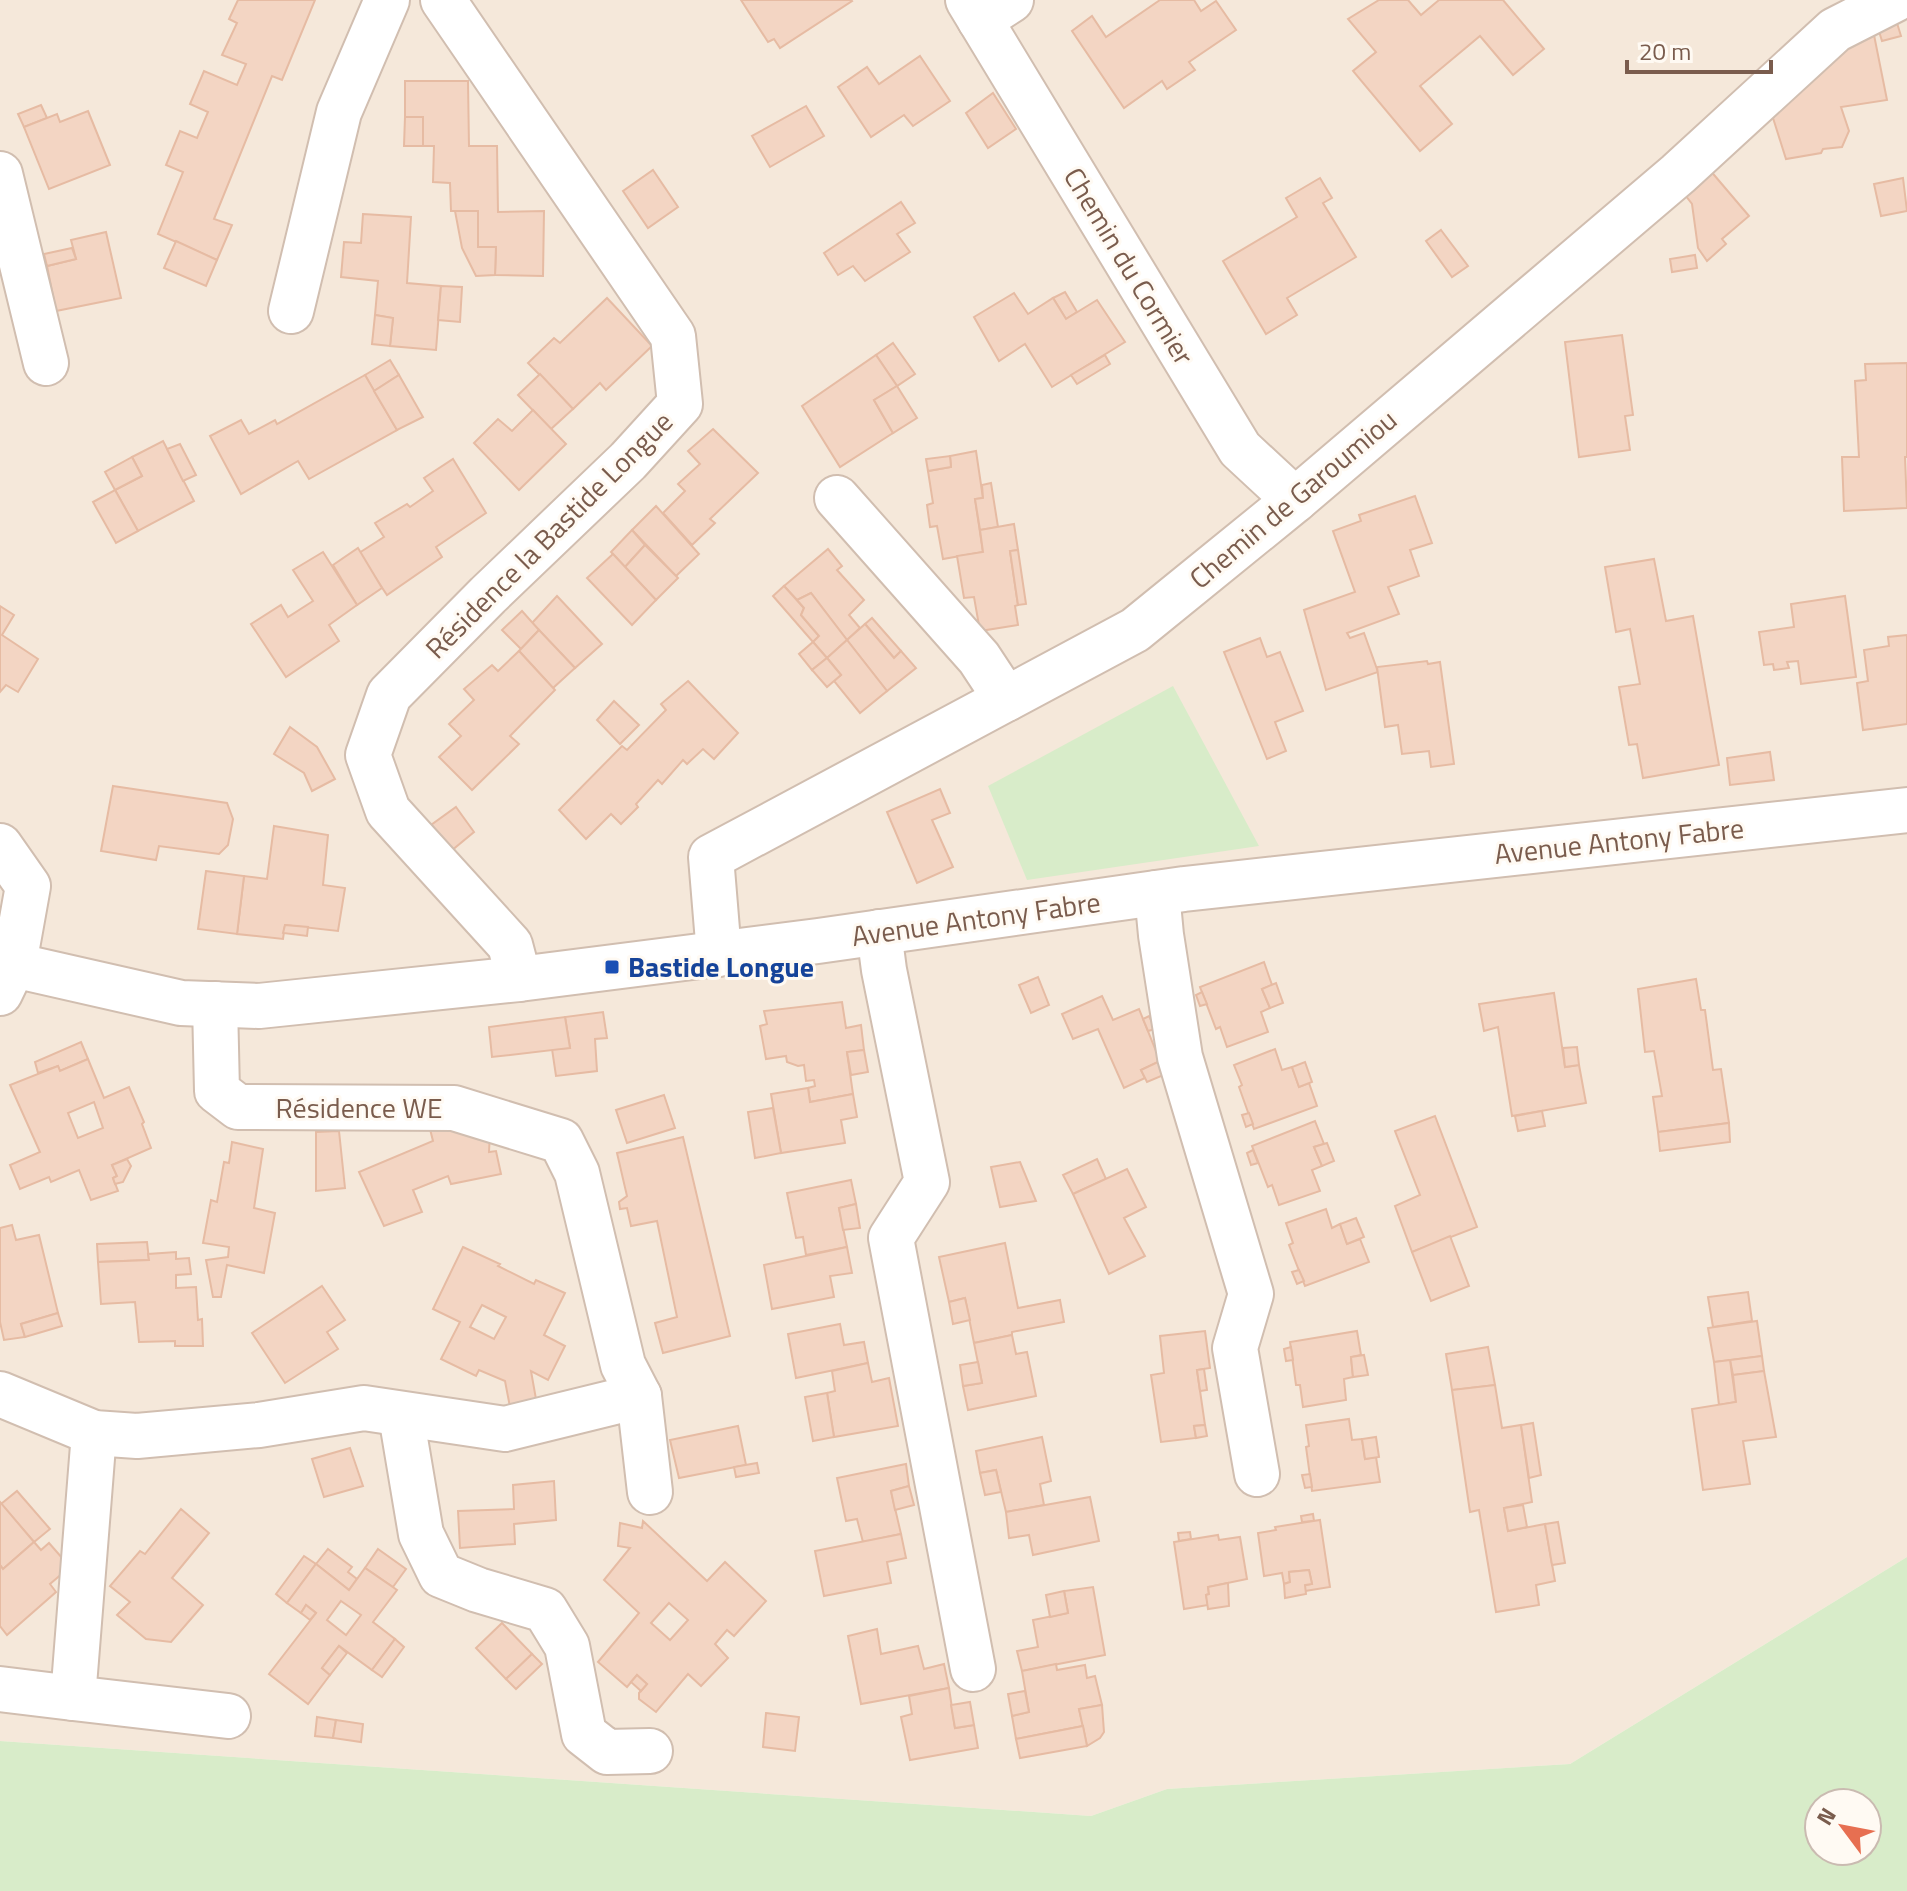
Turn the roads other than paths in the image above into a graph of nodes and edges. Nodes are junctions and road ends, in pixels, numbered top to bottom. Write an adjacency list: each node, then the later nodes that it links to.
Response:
1 (387, 0): 6 (street)
2 (443, 0): 17 (street, Résidence la Bastide Longue)
3 (1894, 0): 9 (street, Chemin de Garoumiou)
4 (986, 7): 9 (street, Chemin du Cormier)
5 (0, 174): 7 (street)
6 (291, 311)
7 (46, 363)
8 (837, 498): 10 (street)
9 (1295, 500): 10 (street, Chemin de Garoumiou)
10 (1006, 699): 15 (street, Chemin de Garoumiou)
11 (1907, 810): 13 (street, Avenue Antony Fabre)
12 (0, 846): 16 (street)
13 (1157, 893): 14 (street, Avenue Antony Fabre); 23 (street)
14 (879, 932): 15 (street, Avenue Antony Fabre); 25 (street)
15 (719, 954): 17 (street, Avenue Antony Fabre)
16 (5, 973): 18 (street, Avenue Antony Fabre)
17 (519, 979): 18 (street, Avenue Antony Fabre)
18 (215, 1004): 20 (street, Résidence WE)
19 (0, 1394): 22 (street)
20 (639, 1396): 21 (street); 24 (street, Résidence WE)
21 (401, 1415): 22 (street); 29 (street)
22 (94, 1433): 27 (street)
23 (1257, 1474)
24 (650, 1492)
25 (973, 1669)
26 (0, 1689): 27 (street)
27 (73, 1698): 28 (street)
28 (228, 1716)
29 (650, 1751)

